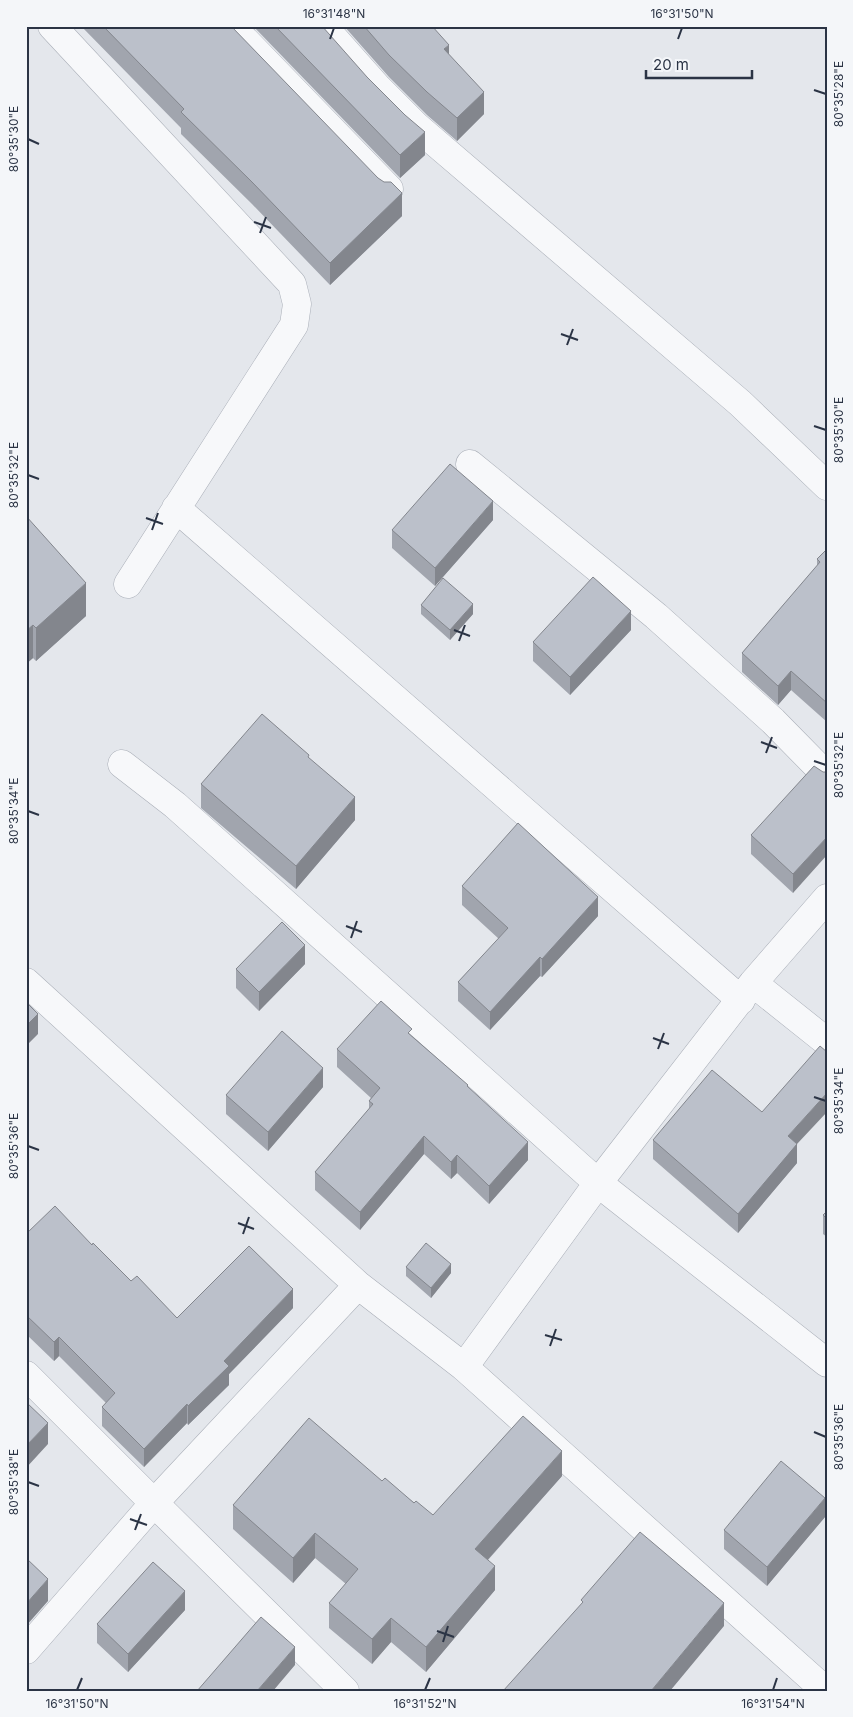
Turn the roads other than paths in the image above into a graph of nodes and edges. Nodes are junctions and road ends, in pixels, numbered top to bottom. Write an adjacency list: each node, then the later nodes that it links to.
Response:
1 (52, 26): 7 (street)
2 (231, 26): 4 (street)
3 (323, 26): 6 (street)
4 (389, 188)
5 (470, 464): 10 (street)
6 (827, 486)
7 (176, 508): 8 (street); 13 (street)
8 (128, 584)
9 (122, 764): 15 (street)
10 (827, 776)
11 (827, 898): 13 (street)
12 (26, 982): 16 (street)
13 (747, 992): 14 (street); 15 (street)
14 (827, 1042)
15 (598, 1183): 17 (street); 18 (street)
16 (358, 1285): 18 (street); 20 (street)
17 (827, 1363)
18 (464, 1366): 23 (street)
19 (26, 1375): 20 (street)
20 (154, 1503): 21 (street); 22 (street)
21 (26, 1650)
22 (345, 1691)
23 (826, 1691)

